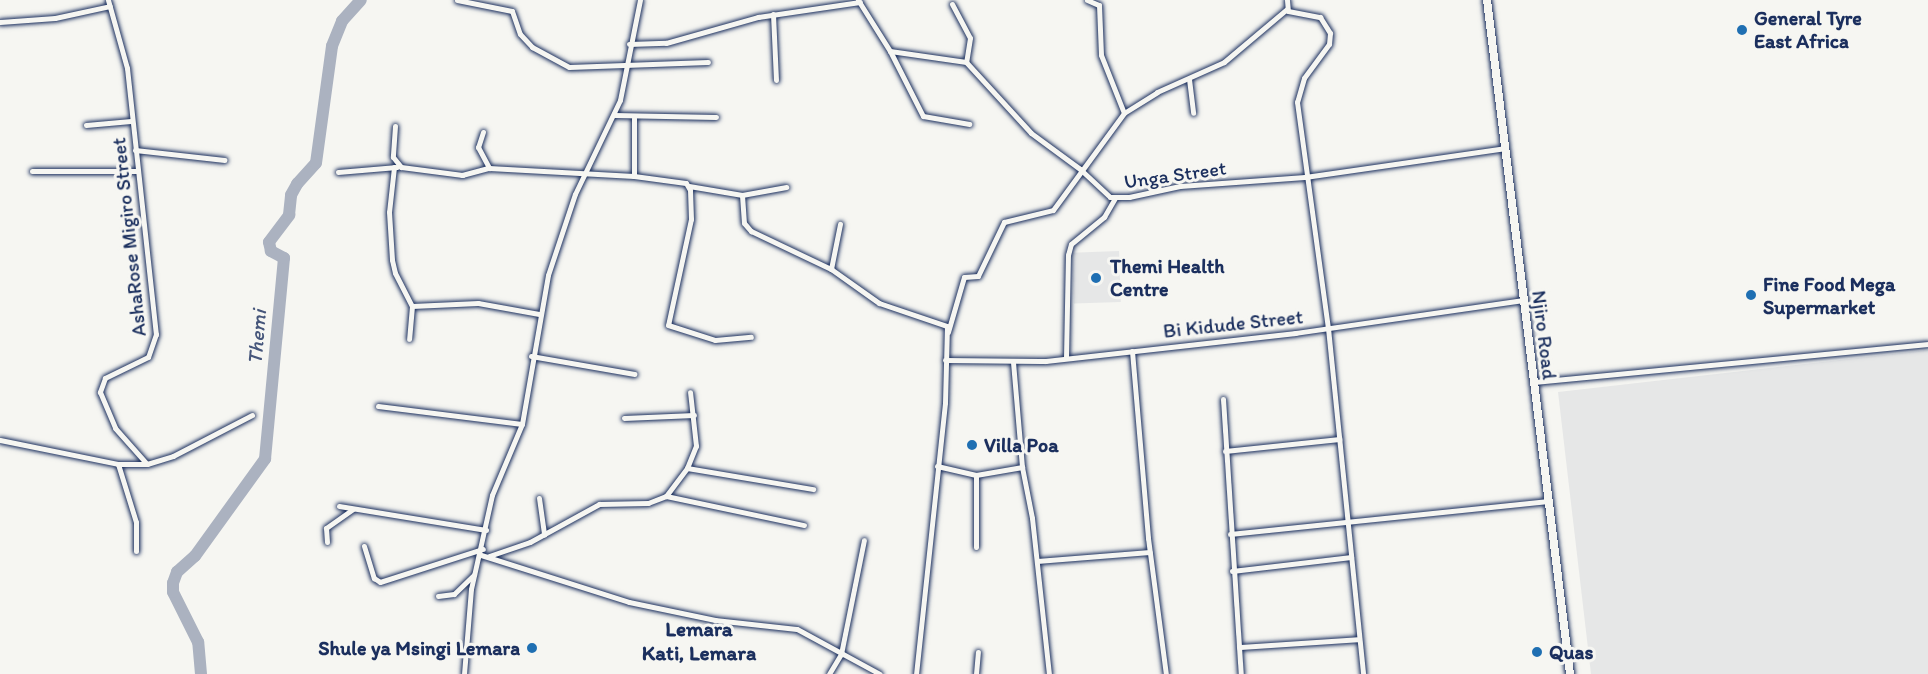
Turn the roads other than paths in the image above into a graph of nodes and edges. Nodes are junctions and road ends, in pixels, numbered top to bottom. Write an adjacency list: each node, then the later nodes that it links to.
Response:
1 (457, 0): 16 (street)
2 (640, 0): 12 (street)
3 (1087, 0): 19 (street)
4 (1287, 0): 9 (street)
5 (1487, 0): 29 (street, Njiro Road)
6 (859, 1): 10 (street); 13 (street)
7 (109, 3): 11 (street); 24 (street, AshaRose Migiro Street)
8 (952, 4): 15 (street)
9 (1287, 9): 18 (street); 40 (street)
10 (773, 14): 12 (street); 17 (street)
11 (0, 22)
12 (629, 44): 16 (street)
13 (890, 51): 15 (street); 25 (street)
14 (708, 62): 16 (street)
15 (966, 62): 34 (street, Unga Street)
16 (626, 64): 21 (street)
17 (776, 80)
18 (1189, 80): 19 (street); 20 (street)
19 (1124, 113): 34 (street)
20 (1193, 113)
21 (614, 115): 23 (street); 38 (street)
22 (716, 117): 23 (street)
23 (634, 118): 39 (street)
24 (131, 121): 26 (street); 30 (street, AshaRose Migiro Street)
25 (969, 124)
26 (86, 125)
27 (395, 126): 32 (street)
28 (483, 132): 33 (street)
29 (1506, 148): 40 (street, Unga Street); 47 (street, Njiro Road)
30 (135, 150): 31 (street); 36 (street, AshaRose Migiro Street)
31 (224, 160)
32 (398, 167): 33 (street); 37 (street); 48 (street)
33 (489, 168): 38 (street)
34 (1080, 169): 44 (street, Unga Street); 51 (street)
35 (32, 171): 36 (street)
36 (137, 171): 73 (street, AshaRose Migiro Street)
37 (338, 172)
38 (585, 175): 39 (street); 49 (street)
39 (634, 176): 41 (street)
40 (1305, 177): 44 (street, Unga Street); 50 (street)
41 (689, 186): 43 (street); 52 (street)
42 (786, 187): 43 (street)
43 (742, 195): 46 (street)
44 (1115, 198): 57 (street)
45 (840, 224): 46 (street)
46 (831, 269): 51 (street)
47 (1523, 300): 50 (street, Bi Kidude Street); 61 (street, Njiro Road)
48 (412, 306): 49 (street); 53 (street)
49 (539, 314): 56 (street)
50 (1328, 328): 55 (street, Bi Kidude Street); 69 (street)
51 (947, 334): 58 (street)
52 (751, 338)
53 (409, 339)
54 (1928, 344): 61 (street)
55 (1132, 351): 57 (street, Bi Kidude Street); 94 (street)
56 (531, 356): 60 (street); 68 (street)
57 (1066, 358): 59 (street, Bi Kidude Street)
58 (945, 360): 59 (street, Bi Kidude Street); 74 (street)
59 (1013, 362): 75 (street)
60 (634, 374)
61 (1534, 382): 81 (street, Njiro Road)
62 (690, 392): 66 (street)
63 (1223, 399): 71 (street)
64 (378, 406): 68 (street)
65 (252, 415): 73 (street)
66 (694, 415): 67 (street); 76 (street)
67 (624, 418)
68 (522, 424): 86 (street)
69 (1339, 439): 71 (street); 84 (street)
70 (0, 440): 72 (street)
71 (1225, 451): 87 (street)
72 (118, 464): 73 (street); 93 (street)
73 (147, 464)
74 (937, 466): 77 (street); 108 (street)
75 (1022, 467): 77 (street); 97 (street)
76 (687, 468): 78 (street); 79 (street)
77 (976, 475): 92 (street)
78 (813, 489)
79 (666, 496): 85 (street); 88 (street)
80 (539, 498): 88 (street)
81 (1548, 501): 84 (street); 114 (street, Njiro Road)
82 (339, 506): 83 (street)
83 (353, 509): 86 (street); 90 (street)
84 (1348, 519): 87 (street); 96 (street)
85 (804, 525)
86 (486, 530): 95 (street)
87 (1230, 534): 98 (street)
88 (544, 535): 95 (street)
89 (864, 540): 104 (street)
90 (327, 542)
91 (364, 546): 95 (street)
92 (976, 547)
93 (136, 551)
94 (1150, 552): 97 (street); 111 (street)
95 (484, 553): 99 (street); 104 (street)
96 (1351, 557): 98 (street); 101 (street)
97 (1037, 561): 110 (street)
98 (1232, 571): 102 (street)
99 (475, 573): 100 (street); 105 (street)
100 (438, 596)
101 (1359, 639): 102 (street); 113 (street)
102 (1239, 647): 112 (street)
103 (978, 652): 109 (street)
104 (841, 654): 106 (street); 107 (street)
105 (464, 674)
106 (829, 674)
107 (880, 674)
108 (916, 674)
109 (976, 674)
110 (1049, 674)
111 (1166, 674)
112 (1241, 674)
113 (1363, 674)
114 (1570, 674)

